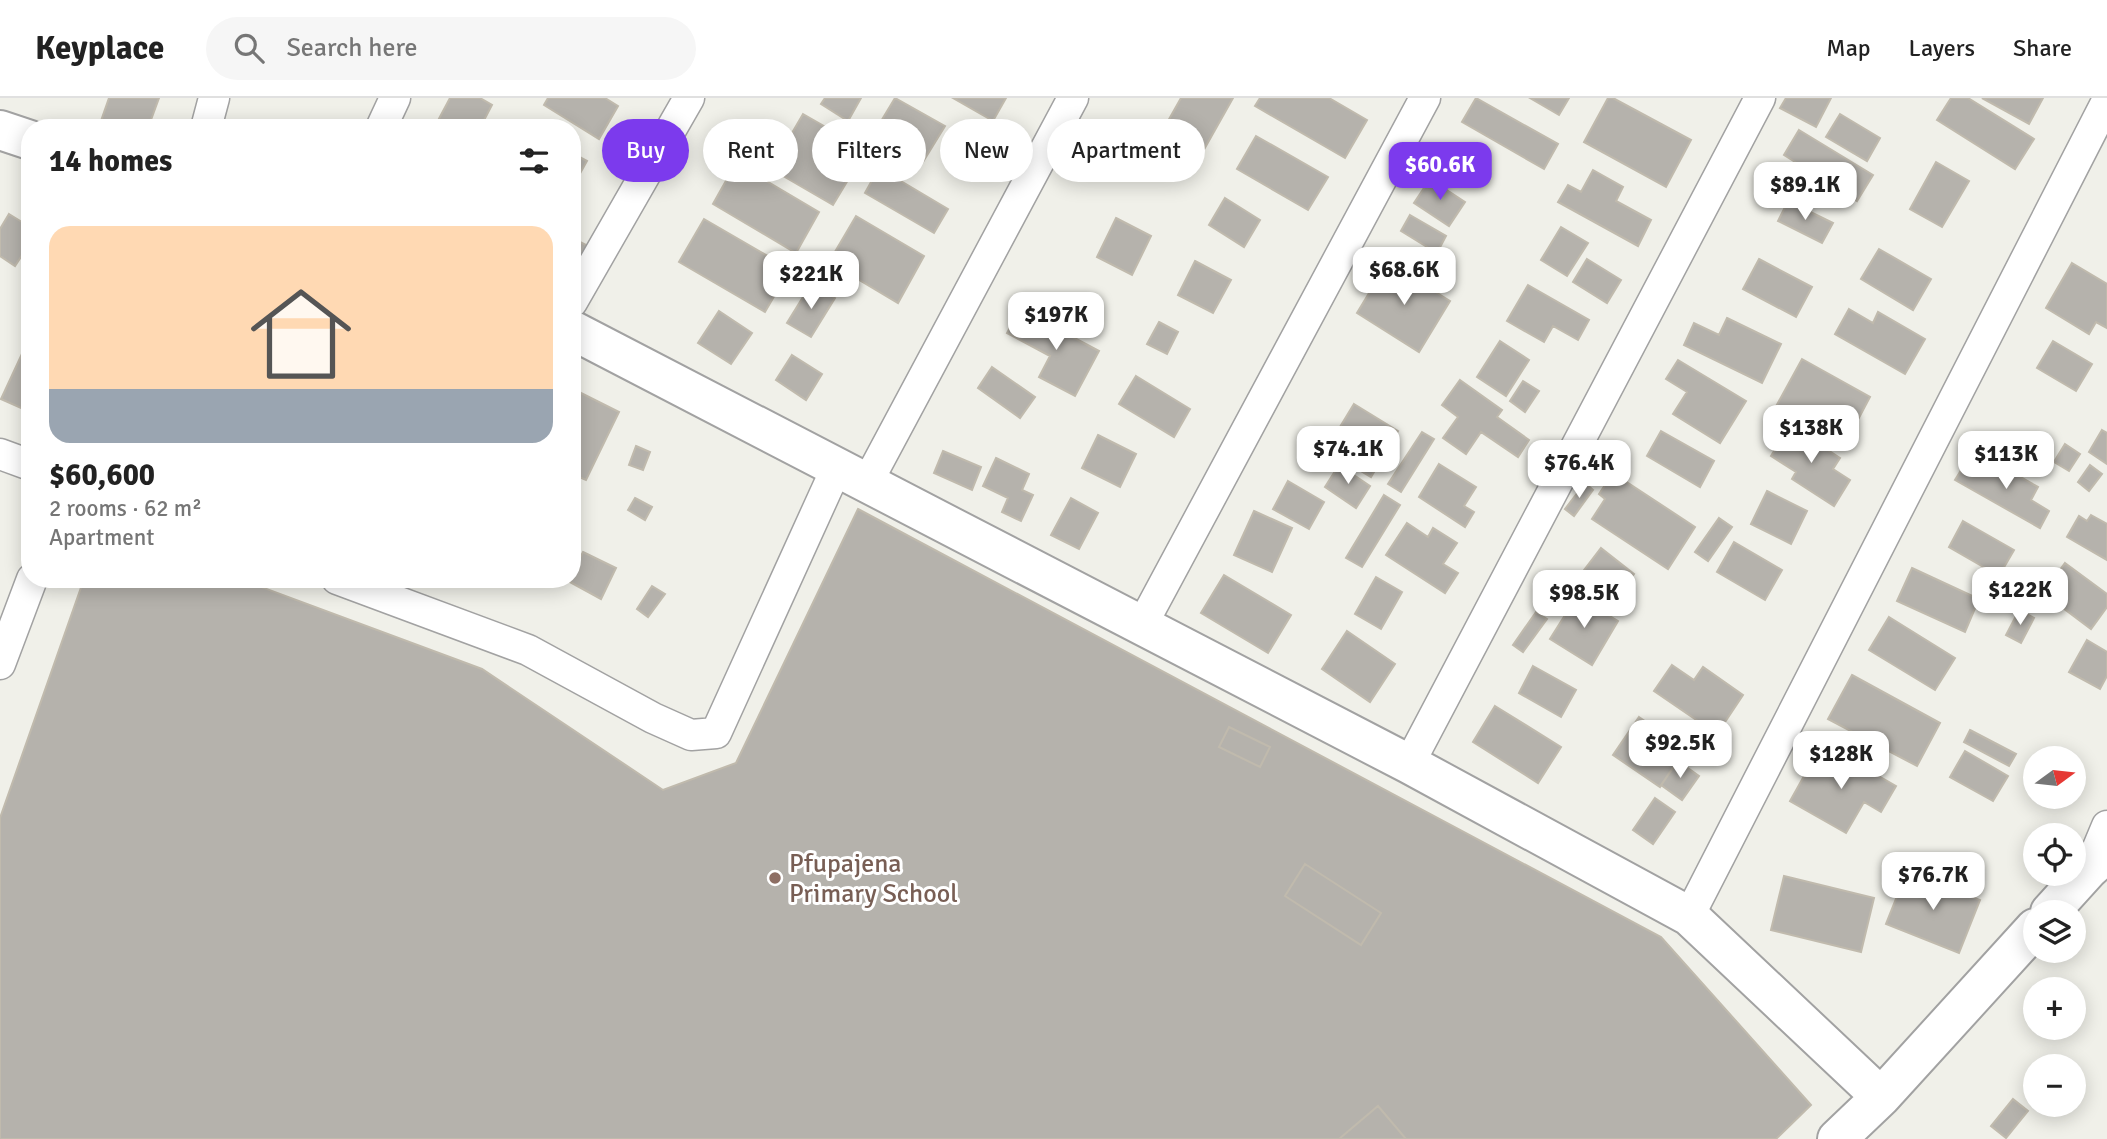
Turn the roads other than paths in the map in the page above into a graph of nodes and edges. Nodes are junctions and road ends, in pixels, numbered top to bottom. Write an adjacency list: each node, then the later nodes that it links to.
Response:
1 (214, 98): 8 (street)
2 (395, 98): 9 (street)
3 (689, 98): 12 (street)
4 (1073, 98): 16 (street)
5 (1425, 98): 19 (street)
6 (1760, 98): 21 (street)
7 (2107, 102): 25 (street)
8 (208, 119)
9 (385, 119)
10 (0, 130): 11 (street)
11 (21, 137)
12 (581, 286)
13 (581, 335): 16 (street)
14 (0, 454): 15 (street)
15 (21, 462)
16 (852, 475): 18 (street); 19 (street)
17 (29, 588): 20 (street)
18 (361, 588)
19 (1142, 625): 21 (street)
20 (0, 664)
21 (1409, 764): 25 (street)
22 (2107, 826): 23 (street)
23 (2098, 861): 24 (street)
24 (2061, 900)
25 (1689, 916): 27 (street)
26 (2023, 941): 27 (street)
27 (1881, 1097): 28 (street)
28 (1837, 1139)

